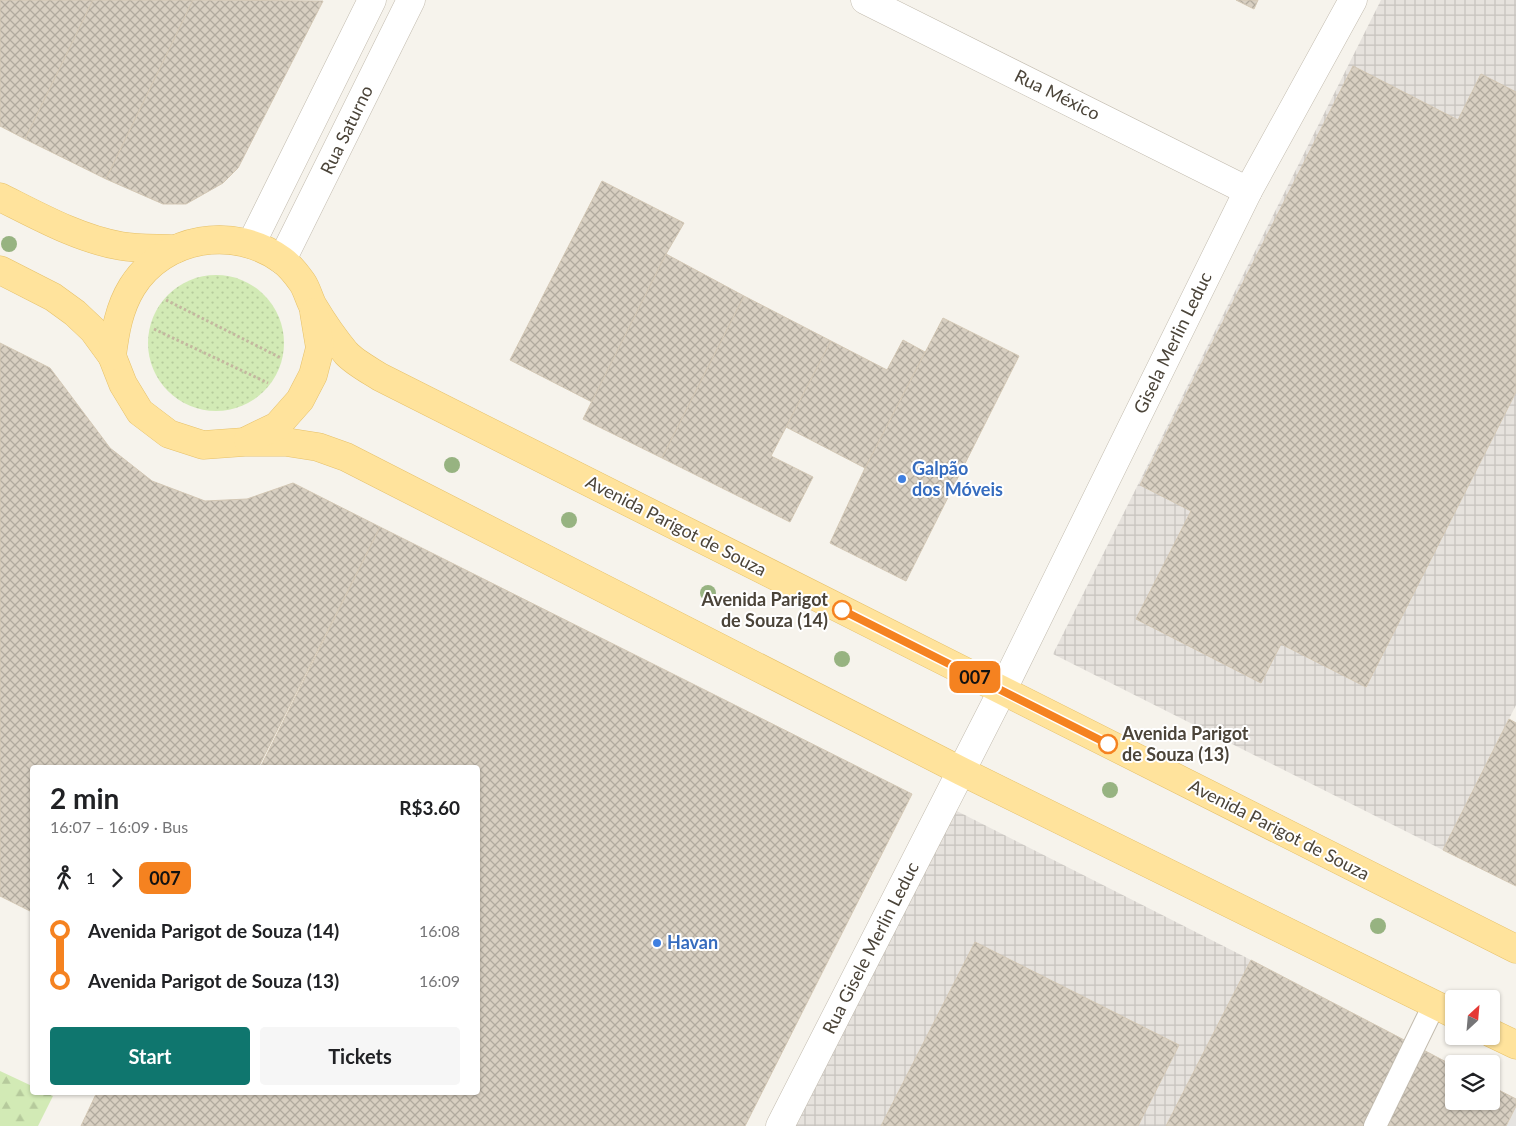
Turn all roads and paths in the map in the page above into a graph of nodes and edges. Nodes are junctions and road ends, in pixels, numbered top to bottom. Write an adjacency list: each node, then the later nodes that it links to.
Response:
1 (372, 0): 7 (street, Rua Saturno)
2 (411, 0): 9 (street, Rua Saturno)
3 (865, 0): 5 (street, Rua México)
4 (1353, 0): 5 (street, Gisela Merlin Leduc)
5 (1248, 191): 14 (street, Gisela Merlin Leduc)
6 (0, 197): 8 (main road, Avenida Parigot de Souza)
7 (252, 244): 8 (main road, Avenida Parigot de Souza); 9 (main road, Avenida Parigot de Souza)
8 (175, 249): 12 (main road, Avenida Parigot de Souza)
9 (282, 260): 11 (main road, Avenida Parigot de Souza)
10 (0, 270): 12 (main road, Avenida Parigot de Souza)
11 (313, 306): 13 (main road, Avenida Parigot de Souza); 14 (main road, Avenida Parigot de Souza)
12 (112, 356): 13 (main road, Avenida Parigot de Souza)
13 (244, 442): 15 (main road, Avenida Parigot de Souza)
14 (1002, 691): 15 (street, Gisela Merlin Leduc); 16 (main road, Avenida Parigot de Souza)
15 (961, 771): 17 (main road, Avenida Parigot de Souza); 20 (street, Rua Gisele Merlin Leduc)
16 (1516, 949)
17 (1444, 1009): 21 (lane)
18 (1500, 1037): 19 (main road)
19 (1516, 1045)
20 (780, 1126)
21 (1375, 1126)

